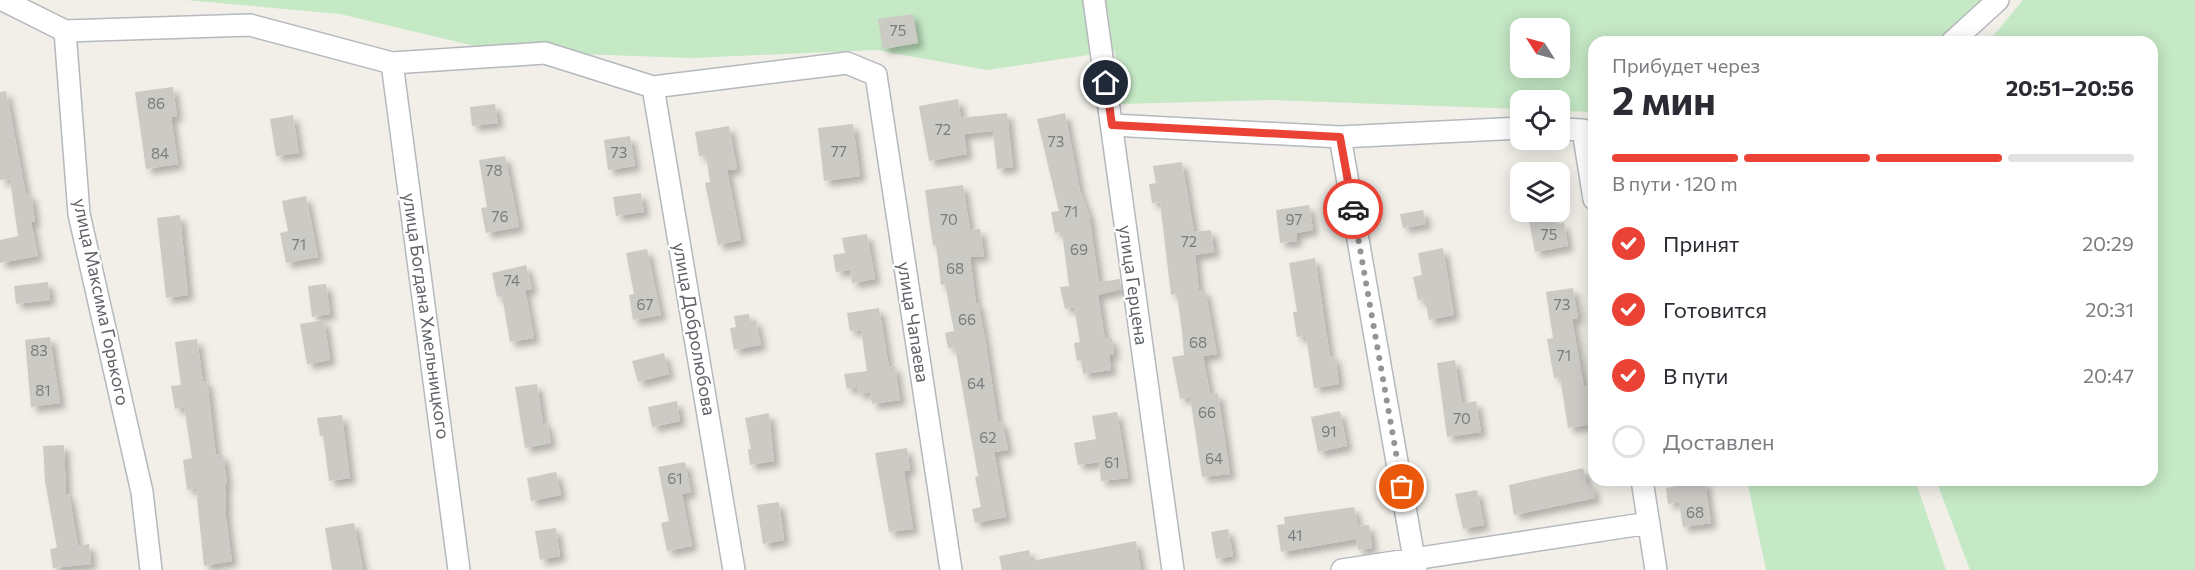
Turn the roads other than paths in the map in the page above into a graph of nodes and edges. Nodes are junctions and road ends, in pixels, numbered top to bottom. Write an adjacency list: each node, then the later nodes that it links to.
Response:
1 (3, 0): 4 (street)
2 (1094, 0): 8 (street, улица Герцена)
3 (1998, 0): 5 (street)
4 (65, 31): 6 (street); 16 (street, улица Максима Горького)
5 (1959, 36)
6 (392, 63): 7 (street); 17 (street, улица Богдана Хмельницкого)
7 (653, 87): 18 (street, улица Добролюбова); 19 (street, улица Чапаева)
8 (1112, 125): 11 (street); 20 (street, улица Герцена)
9 (1510, 129): 11 (street)
10 (1579, 130): 12 (street)
11 (1340, 137): 15 (street)
12 (1588, 171)
13 (1643, 486): 14 (street)
14 (1649, 524): 15 (street); 22 (street)
15 (1415, 564): 21 (street)
16 (151, 570)
17 (459, 570)
18 (734, 570)
19 (951, 570)
20 (1173, 570)
21 (1342, 570)
22 (1656, 570)

